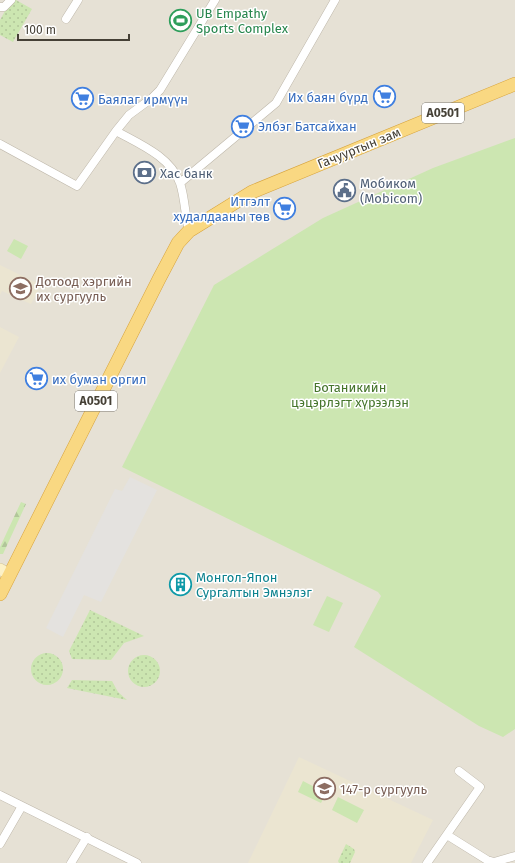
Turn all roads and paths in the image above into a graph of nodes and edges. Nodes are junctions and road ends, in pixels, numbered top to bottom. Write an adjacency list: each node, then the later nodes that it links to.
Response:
1 (11, 0): 5 (street)
2 (78, 0): 6 (street)
3 (215, 0): 8 (street)
4 (335, 0): 10 (street)
5 (0, 7)
6 (66, 19)
7 (515, 84): 11 (highway, Гачууртын зам / A0501)
8 (116, 131): 9 (street); 10 (street)
9 (0, 144)
10 (180, 183): 11 (street)
11 (189, 231): 12 (highway, A0501)
12 (5, 572): 13 (highway, A0501)
13 (0, 594)
14 (459, 771): 17 (street)
15 (0, 795): 16 (street)
16 (22, 806): 18 (street); 19 (street)
17 (447, 835): 20 (street); 23 (street)
18 (88, 837): 21 (street); 22 (street)
19 (0, 844)
20 (515, 856)
21 (71, 863)
22 (137, 863)
23 (427, 863)

